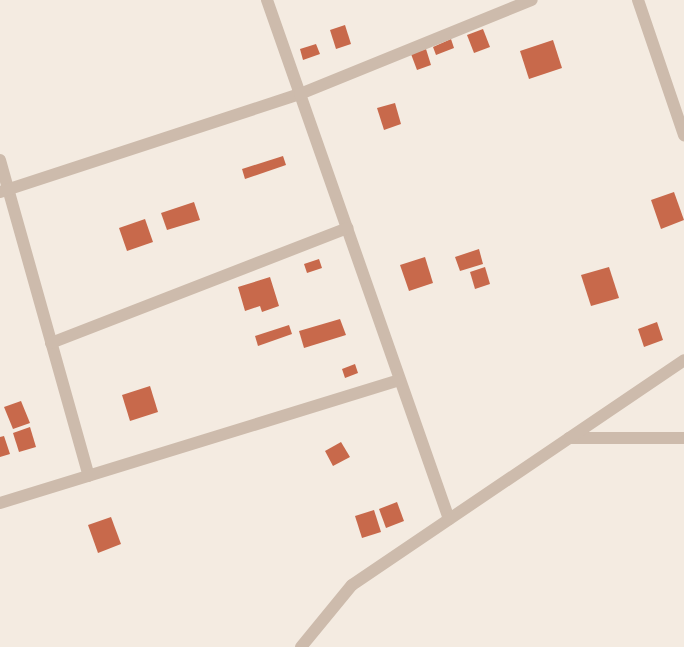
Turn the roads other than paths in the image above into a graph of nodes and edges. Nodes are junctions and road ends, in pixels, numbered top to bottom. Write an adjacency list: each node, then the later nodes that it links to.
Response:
1 (268, 0): 4 (street)
2 (532, 0): 4 (street)
3 (638, 0): 5 (street)
4 (300, 94): 7 (street); 8 (street)
5 (684, 136)
6 (0, 160): 7 (street)
7 (4, 191): 9 (street)
8 (347, 228): 9 (street); 11 (street)
9 (51, 343): 14 (street)
10 (684, 360): 12 (street)
11 (400, 380): 14 (street); 16 (street)
12 (568, 438): 13 (street); 16 (street)
13 (684, 438)
14 (89, 476): 15 (street)
15 (0, 503)
16 (449, 519): 17 (street)
17 (301, 647)

